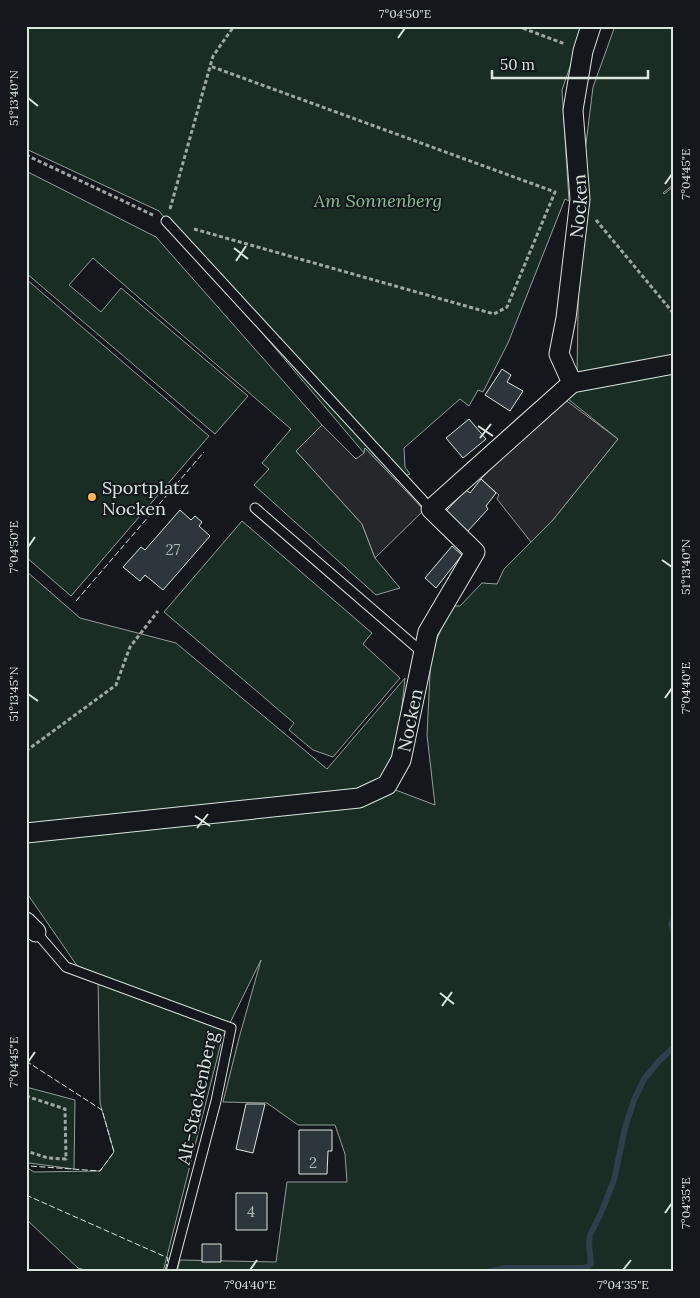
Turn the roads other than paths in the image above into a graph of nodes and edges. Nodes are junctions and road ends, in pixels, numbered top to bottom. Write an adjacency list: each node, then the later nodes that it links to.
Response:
1 (592, 26): 4 (street, Nocken)
2 (166, 221): 6 (lane)
3 (674, 364): 4 (street)
4 (572, 383): 6 (street)
5 (255, 508): 7 (lane)
6 (431, 509): 7 (street, Nocken)
7 (423, 654): 8 (street, Nocken)
8 (26, 833)
9 (31, 927): 10 (lane, Alt-Stackenberg)
10 (171, 1272)

